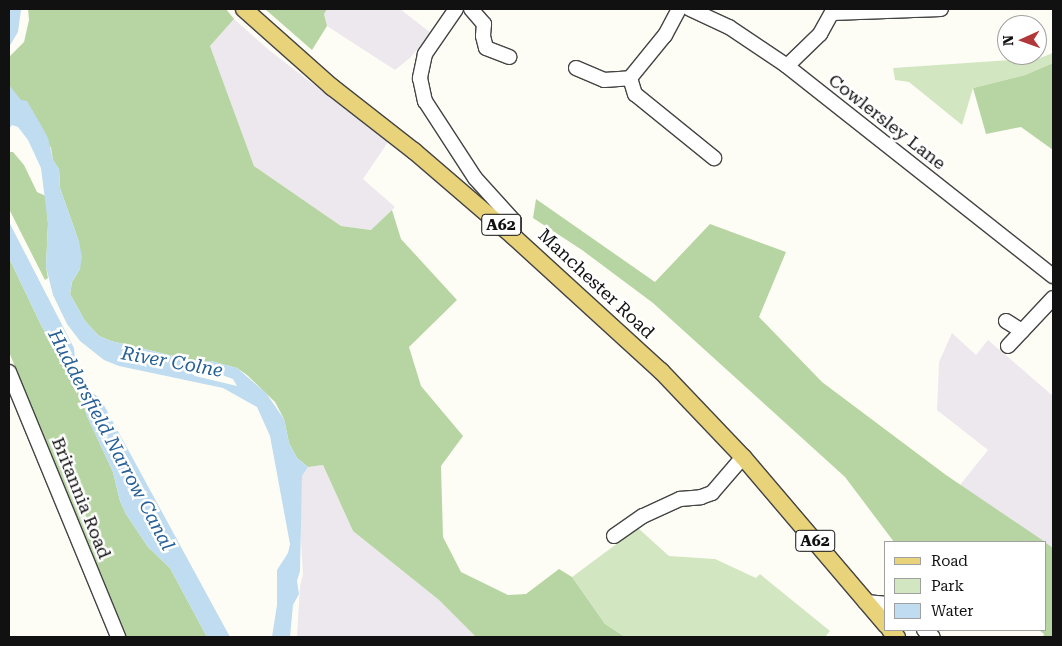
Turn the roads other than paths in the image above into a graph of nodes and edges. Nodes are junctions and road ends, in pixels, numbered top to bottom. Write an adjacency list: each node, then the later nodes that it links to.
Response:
1 (244, 9): 13 (main road, Manchester Road / A62)
2 (456, 9): 13 (street)
3 (471, 9): 8 (street)
4 (679, 9): 11 (street)
5 (690, 9): 9 (street, Cowlersley Lane)
6 (941, 9): 7 (street)
7 (833, 11): 9 (street)
8 (509, 57)
9 (787, 66): 14 (street, Cowlersley Lane)
10 (576, 68): 11 (street)
11 (630, 78): 12 (street)
12 (714, 158)
13 (514, 237): 20 (main road, Manchester Road / A62)
14 (1053, 276)
15 (1053, 298): 17 (street)
16 (1006, 321): 17 (street)
17 (1022, 331): 18 (street)
18 (1008, 346)
19 (9, 372): 25 (street, Britannia Road)
20 (743, 457): 21 (street); 22 (main road, Manchester Road / A62)
21 (614, 536)
22 (865, 602): 23 (street); 24 (main road, Manchester Road / A62)
23 (884, 604)
24 (884, 623)
25 (118, 637)

